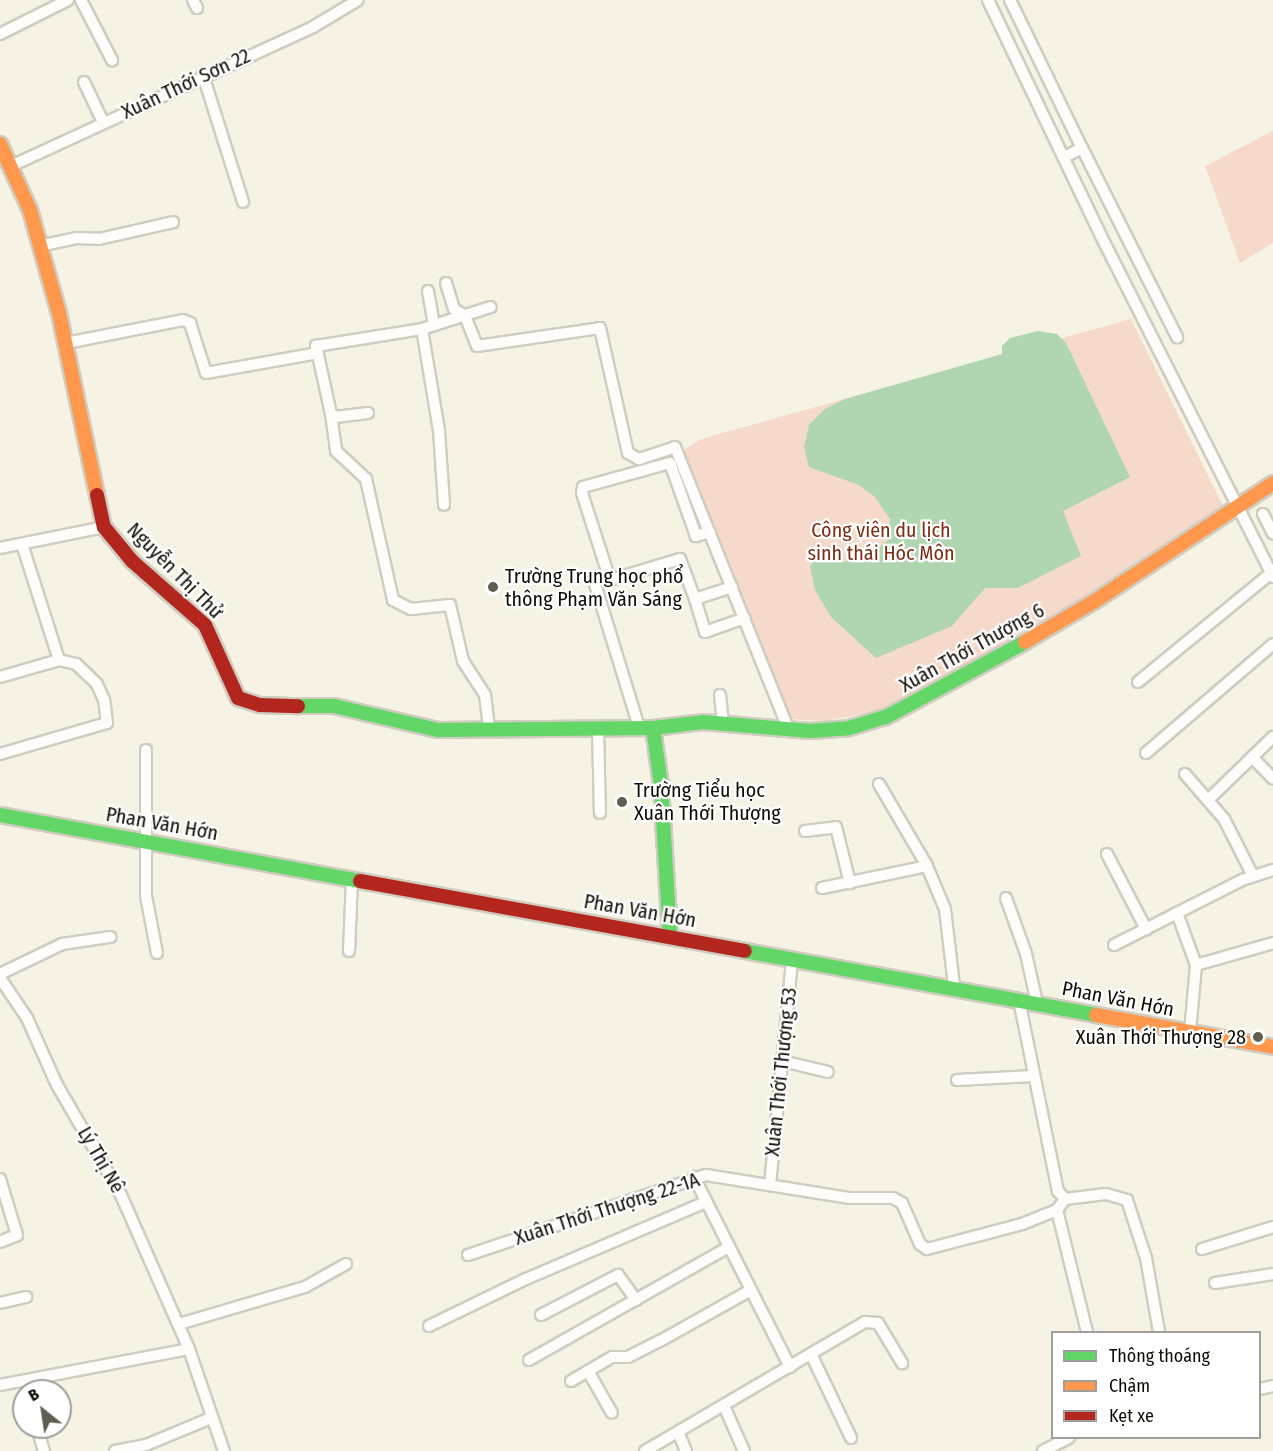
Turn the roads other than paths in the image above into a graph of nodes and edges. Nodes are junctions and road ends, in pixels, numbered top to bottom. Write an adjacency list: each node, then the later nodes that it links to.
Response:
1 (68, 0): 6 (street)
2 (81, 0): 7 (street)
3 (358, 0): 8 (street, Xuân Thới Sơn 22)
4 (988, 0): 13 (street)
5 (1010, 0): 12 (street)
6 (0, 34)
7 (112, 60)
8 (203, 75): 10 (street, Xuân Thới Sơn 22); 15 (street)
9 (84, 82): 10 (street)
10 (103, 122): 14 (street, Xuân Thới Sơn 22)
11 (0, 144): 14 (street, Nguyễn Thị Thử)
12 (1082, 148): 13 (street); 24 (street)
13 (1064, 157): 31 (street)
14 (7, 164): 17 (street, Nguyễn Thị Thử)
15 (243, 202)
16 (173, 222): 17 (street)
17 (39, 246): 25 (street, Nguyễn Thị Thử)
18 (446, 283): 21 (street)
19 (428, 291): 22 (street)
20 (491, 307): 21 (street)
21 (465, 316): 22 (street); 34 (street)
22 (434, 326): 23 (street)
23 (423, 329): 26 (street); 30 (street)
24 (1177, 337)
25 (66, 343): 26 (street); 33 (street, Nguyễn Thị Thử)
26 (318, 353): 28 (street)
27 (368, 413): 28 (street)
28 (331, 414): 52 (street)
29 (1273, 483): 31 (street, Xuân Thới Thượng 6)
30 (444, 505)
31 (1238, 508): 38 (street); 51 (street, Xuân Thới Thượng 6)
32 (1263, 514): 35 (street)
33 (104, 527): 36 (street); 52 (street, Nguyễn Thị Thử)
34 (710, 532): 40 (street); 41 (street)
35 (1273, 534)
36 (22, 544): 37 (street); 44 (street)
37 (0, 548)
38 (1272, 575): 46 (street)
39 (596, 584): 50 (street)
40 (732, 587): 41 (street); 42 (street)
41 (695, 599): 42 (street)
42 (745, 618): 51 (street)
43 (1273, 644): 55 (street)
44 (59, 660): 45 (street); 56 (street)
45 (0, 677)
46 (1138, 682)
47 (720, 695): 48 (street)
48 (723, 723): 50 (street, Xuân Thới Thượng 6); 51 (street, Xuân Thới Thượng 6)
49 (598, 728): 50 (street, Nguyễn Thị Thử); 52 (street, Nguyễn Thị Thử); 62 (street)
50 (646, 728): 76 (street)
51 (788, 728)
52 (489, 729)
53 (1273, 737): 57 (street)
54 (146, 750): 65 (street)
55 (1146, 753)
56 (0, 754)
57 (1252, 757): 59 (street); 61 (street)
58 (1185, 774): 61 (street)
59 (1273, 779)
60 (879, 784): 67 (street)
61 (1208, 800): 69 (street)
62 (600, 813)
63 (0, 814): 65 (street, Phan Văn Hớn)
64 (805, 831): 71 (street)
65 (148, 841): 70 (street, Phan Văn Hớn); 81 (street)
66 (1107, 854): 75 (street)
67 (927, 866): 71 (street); 85 (street)
68 (1273, 870): 69 (street)
69 (1253, 876): 74 (street)
70 (352, 879): 76 (street, Phan Văn Hớn); 80 (street)
71 (850, 883): 72 (street)
72 (822, 888)
73 (1006, 898): 87 (street)
74 (1177, 913): 75 (street); 83 (street)
75 (1146, 929): 79 (street)
76 (670, 936): 82 (street, Phan Văn Hớn)
77 (111, 937): 84 (street)
78 (1273, 943): 83 (street)
79 (1114, 945)
80 (349, 951)
81 (157, 953)
82 (792, 959): 85 (street, Phan Văn Hớn); 90 (street, Xuân Thới Thượng 53)
83 (1196, 965): 88 (street)
84 (0, 976): 113 (street, Lý Thị Nê)
85 (954, 986): 86 (street, Phan Văn Hớn)
86 (1019, 1000): 87 (street, Phan Văn Hớn); 92 (street)
87 (1037, 1003): 88 (street, Phan Văn Hớn)
88 (1190, 1032): 89 (street, Phan Văn Hớn)
89 (1273, 1047)
90 (782, 1061): 91 (street); 96 (street, Xuân Thới Thượng 53)
91 (828, 1072)
92 (1034, 1076): 93 (street); 97 (street)
93 (957, 1080)
94 (694, 1177): 96 (street, Xuân Thới Thượng 22-1A); 98 (street); 104 (street, Xuân Thới Thượng 22-1A)
95 (0, 1179): 101 (street)
96 (770, 1185): 99 (street, Xuân Thới Thượng 22-1A)
97 (1065, 1199): 99 (street); 116 (street)
98 (706, 1202): 102 (street); 114 (street)
99 (1057, 1210): 115 (street)
100 (1273, 1227): 103 (street)
101 (0, 1242)
102 (729, 1247): 108 (street); 110 (street)
103 (1202, 1249)
104 (468, 1255)
105 (346, 1264): 113 (street)
106 (1273, 1274): 107 (street)
107 (1215, 1283)
108 (749, 1291): 121 (street); 122 (street)
109 (26, 1297): 111 (street)
110 (636, 1300): 112 (street); 119 (street)
111 (0, 1303)
112 (541, 1315)
113 (179, 1324): 117 (street, Lý Thị Nê)
114 (429, 1326)
115 (1087, 1331)
116 (1159, 1331)
117 (189, 1349): 123 (street); 127 (street, Lý Thị Nê)
118 (811, 1354): 120 (street); 121 (street); 129 (street)
119 (529, 1360)
120 (902, 1363)
121 (790, 1367): 125 (street)
122 (588, 1371): 124 (street); 126 (street)
123 (29, 1379)
124 (571, 1381)
125 (724, 1406): 128 (street); 135 (street)
126 (612, 1413)
127 (211, 1418): 131 (street); 132 (street, Lý Thị Nê)
128 (678, 1432): 133 (street); 134 (street)
129 (851, 1438)
130 (1065, 1439): 136 (street)
131 (115, 1451)
132 (224, 1451)
133 (645, 1451)
134 (686, 1451)
135 (744, 1451)
136 (1043, 1451)

